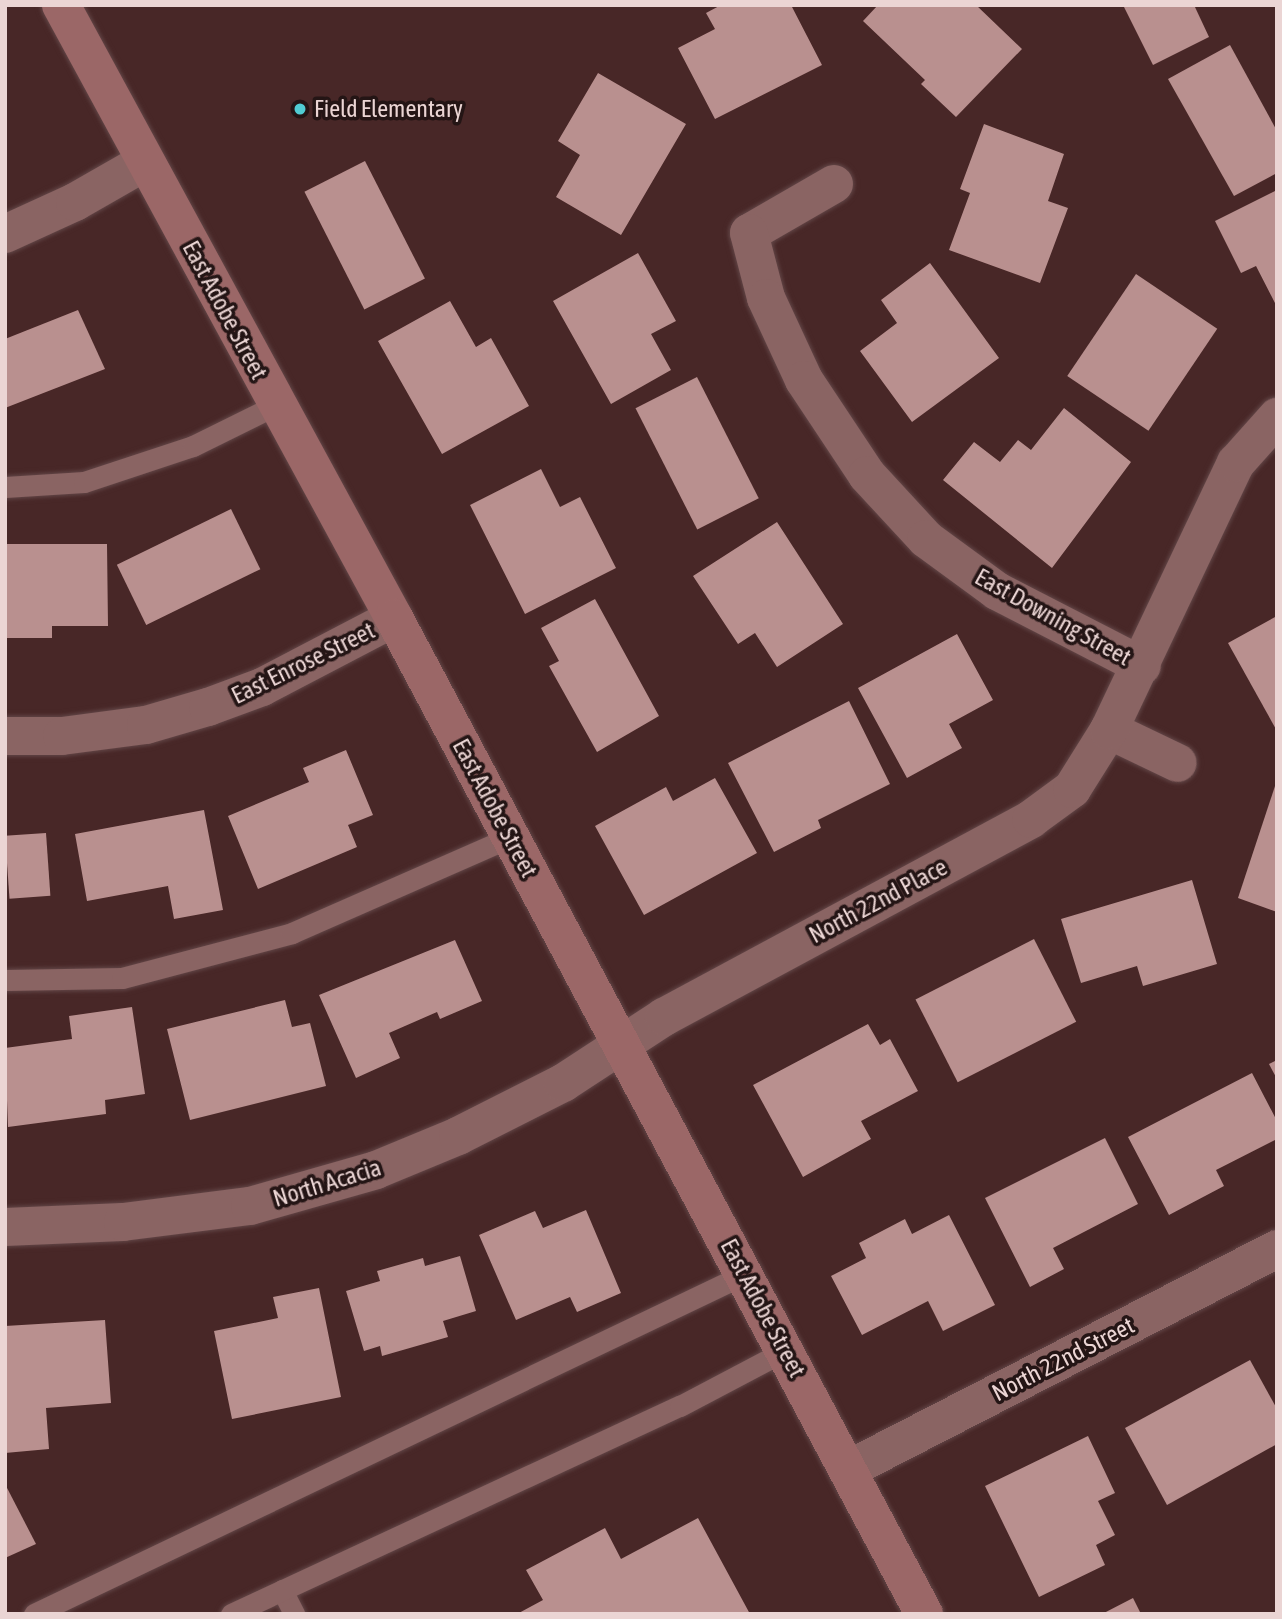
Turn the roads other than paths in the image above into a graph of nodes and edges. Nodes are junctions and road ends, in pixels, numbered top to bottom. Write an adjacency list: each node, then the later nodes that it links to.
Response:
1 (61, 5): 2 (street, East Adobe Street)
2 (145, 162): 4 (street); 5 (street, East Adobe Street)
3 (834, 184): 9 (street, East Downing Street)
4 (5, 234)
5 (276, 405): 7 (lane); 8 (street, East Adobe Street)
6 (1277, 417): 9 (street, North 22nd Place)
7 (5, 487)
8 (394, 618): 11 (street, East Enrose Street); 13 (street, East Adobe Street)
9 (1142, 666): 10 (street, North 22nd Place)
10 (1109, 730): 12 (street); 15 (street, North 22nd Place)
11 (5, 736)
12 (1178, 763)
13 (511, 837): 14 (lane); 15 (street, East Adobe Street)
14 (5, 980)
15 (622, 1045): 16 (street, North Acacia); 18 (street, East Adobe Street)
16 (5, 1227)
17 (1277, 1249): 20 (street, North 22nd Street)
18 (745, 1274): 19 (street, East Adobe Street); 22 (lane)
19 (786, 1350): 20 (street, East Adobe Street); 21 (lane)
20 (849, 1469): 25 (street, East Adobe Street)
21 (282, 1590): 23 (lane); 24 (lane)
22 (34, 1614)
23 (231, 1614)
24 (295, 1614)
25 (925, 1614)

